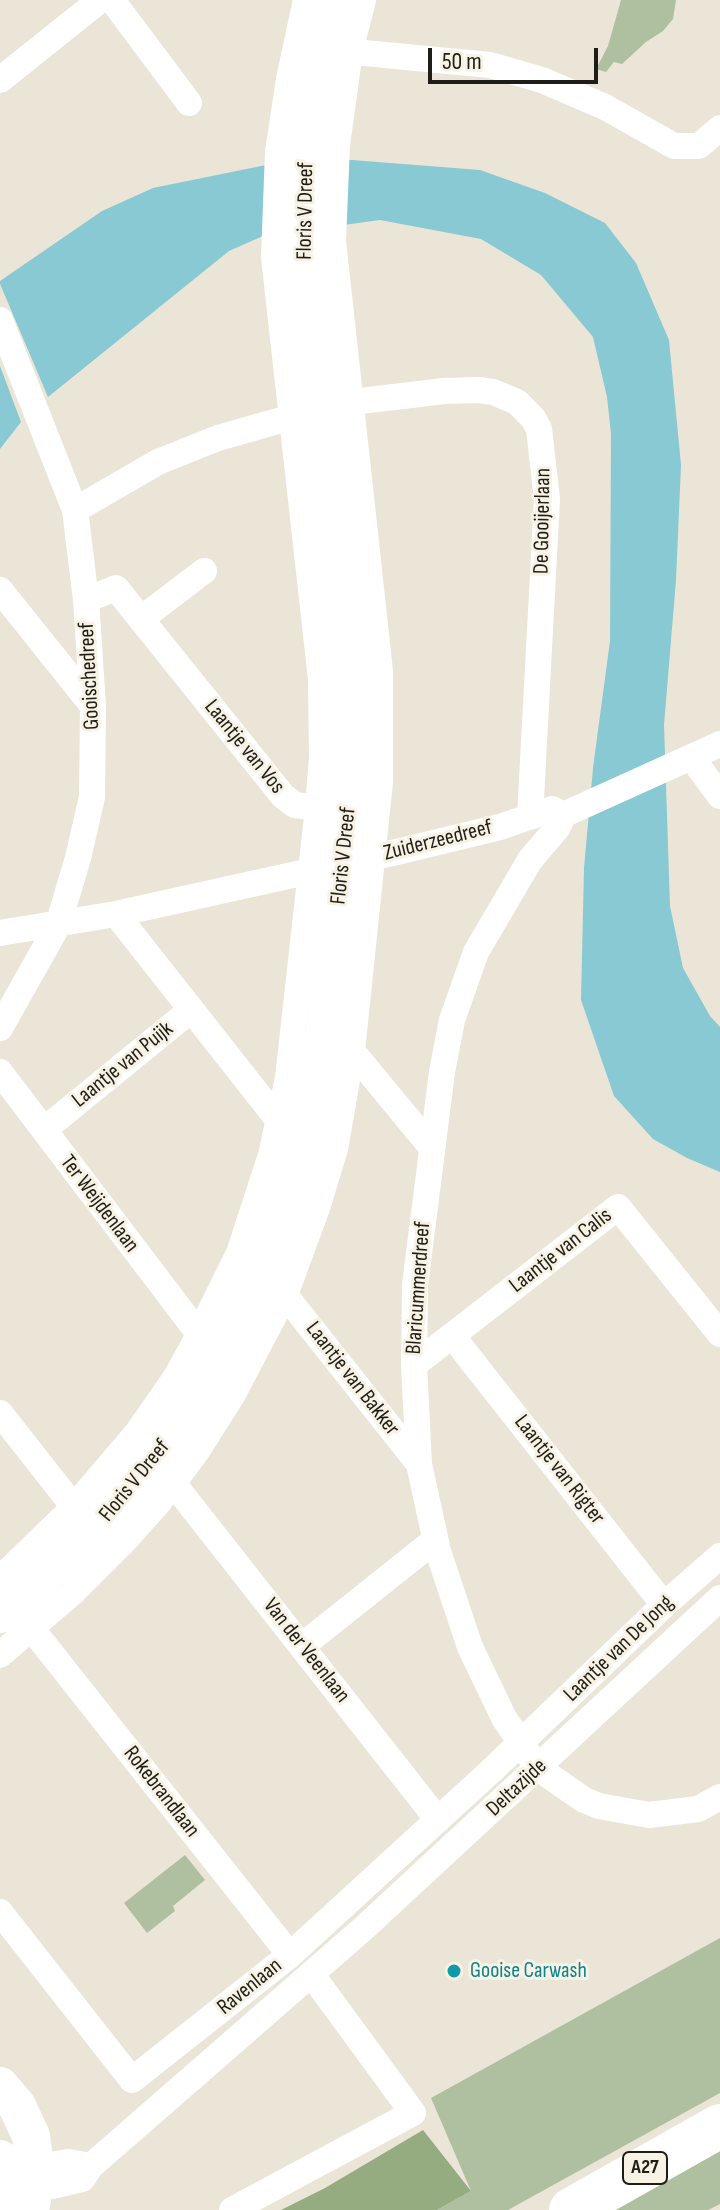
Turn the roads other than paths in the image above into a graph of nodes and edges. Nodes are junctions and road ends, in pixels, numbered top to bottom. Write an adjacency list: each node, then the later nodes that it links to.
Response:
1 (100, 0): 7 (street)
2 (112, 0): 8 (street)
3 (306, 0): 10 (street, Floris V Dreef)
4 (334, 0): 6 (street, Floris V Dreef)
5 (363, 0): 6 (street, Floris V Dreef)
6 (336, 50): 9 (street); 10 (street, Floris V Dreef)
7 (0, 80)
8 (189, 103)
9 (720, 128)
10 (308, 148): 11 (street, Floris V Dreef)
11 (303, 248): 13 (street, Floris V Dreef); 14 (street, Floris V Dreef); 27 (street, Floris V Dreef)
12 (0, 320): 15 (street, Gooischedreef)
13 (352, 402): 26 (street, De Gooijerlaan); 27 (street, Floris V Dreef)
14 (292, 417): 15 (street); 24 (street, Floris V Dreef)
15 (75, 510): 18 (street, Gooischedreef)
16 (204, 571): 19 (street)
17 (0, 590): 20 (street)
18 (86, 600): 19 (street, Laantje van Vos); 20 (street, Gooischedreef)
19 (141, 619): 24 (street, Laantje van Vos)
20 (93, 706): 29 (street, Gooischedreef)
21 (720, 744): 22 (street, Zuiderzeedreef)
22 (682, 762): 23 (street); 25 (street, Zuiderzeedreef)
23 (720, 796)
24 (318, 808): 27 (street)
25 (570, 814): 26 (street, Zuiderzeedreef); 37 (street, Blaricummerdreef)
26 (530, 817): 27 (street, Zuiderzeedreef)
27 (342, 864): 28 (street, Zuiderzeedreef); 33 (street, Floris V Dreef); 36 (street, Floris V Dreef); 52 (street, Floris V Dreef)
28 (116, 914): 29 (street, Zuiderzeedreef); 31 (street, Laantje van Puijk)
29 (58, 925): 30 (street, Zuiderzeedreef); 32 (street, Gooischedreef)
30 (0, 932)
31 (191, 1010): 35 (street, Laantje van Puijk); 36 (street, Laantje van Puijk)
32 (0, 1028)
33 (352, 1051): 37 (street); 38 (street, Floris V Dreef)
34 (0, 1072): 39 (street, Ter Weijdenlaan)
35 (56, 1120)
36 (279, 1121): 39 (street, Floris V Dreef)
37 (432, 1148): 42 (street, Blaricummerdreef)
38 (285, 1295): 44 (street, Laantje van Bakker); 45 (street, Floris V Dreef)
39 (199, 1334): 46 (street, Floris V Dreef)
40 (720, 1334): 41 (street, Laantje van Calis)
41 (453, 1337): 42 (street, Laantje van Calis); 51 (street, Laantje van Rigter)
42 (414, 1365): 44 (street, Blaricummerdreef)
43 (0, 1413): 46 (street)
44 (419, 1464): 47 (street, Blaricummerdreef)
45 (173, 1483): 52 (street, Floris V Dreef); 53 (street, Van der Veenlaan)
46 (74, 1507): 49 (street, Floris V Dreef)
47 (435, 1540): 53 (street); 55 (street, Blaricummerdreef)
48 (720, 1556): 51 (street, Laantje van De Jong)
49 (0, 1579)
50 (720, 1598): 56 (street, Deltazijde)
51 (664, 1605): 55 (street, Laantje van De Jong)
52 (16, 1622): 54 (street, Floris V Dreef); 60 (street, Rokebrandlaan)
53 (302, 1646): 58 (street, Van der Veenlaan)
54 (0, 1655)
55 (520, 1744): 56 (street, Blaricummerdreef); 58 (street, Ravenlaan)
56 (538, 1768): 57 (street, Blaricummerdreef); 61 (street, Deltazijde)
57 (720, 1797)
58 (438, 1820): 60 (street, Ravenlaan)
59 (0, 1912): 60 (street, Ravenlaan)
60 (290, 1955)
61 (312, 1975): 64 (street, Deltazijde); 65 (street)
62 (0, 2086): 64 (street)
63 (720, 2126): 66 (highway, A27)
64 (17, 2182)
65 (232, 2210)
66 (571, 2210)

